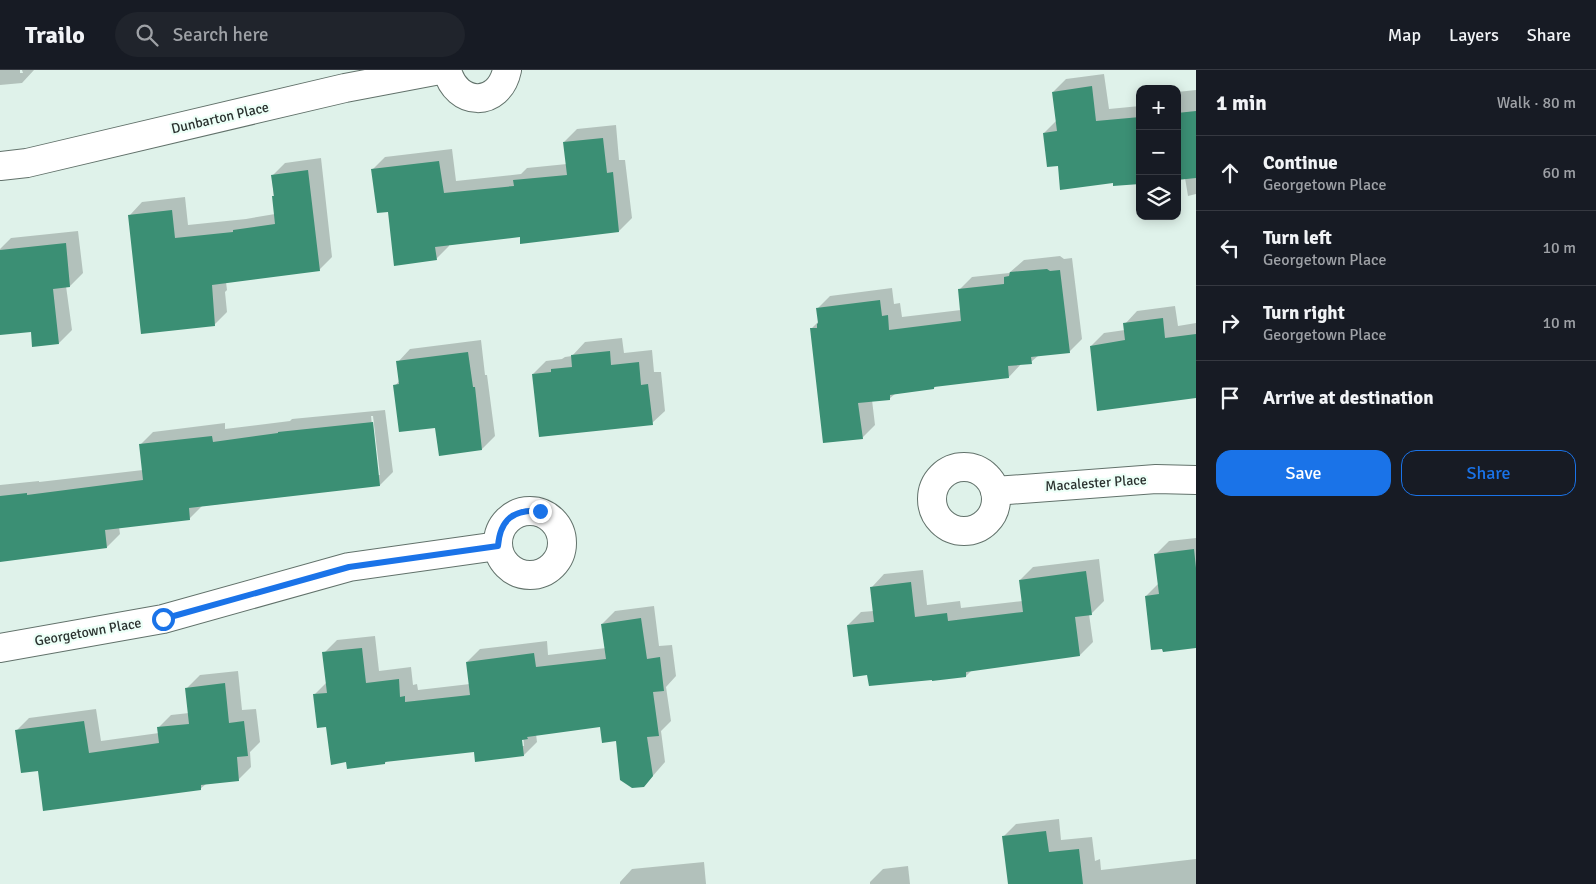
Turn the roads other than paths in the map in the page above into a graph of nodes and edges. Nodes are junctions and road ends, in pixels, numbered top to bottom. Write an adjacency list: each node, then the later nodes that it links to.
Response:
1 (440, 70): 4 (street, Dunbarton Place)
2 (447, 70): 3 (street)
3 (507, 70)
4 (0, 166)
5 (1196, 480): 6 (street, Macalester Place)
6 (995, 491)
7 (498, 546): 8 (street, Georgetown Place)
8 (0, 648)

